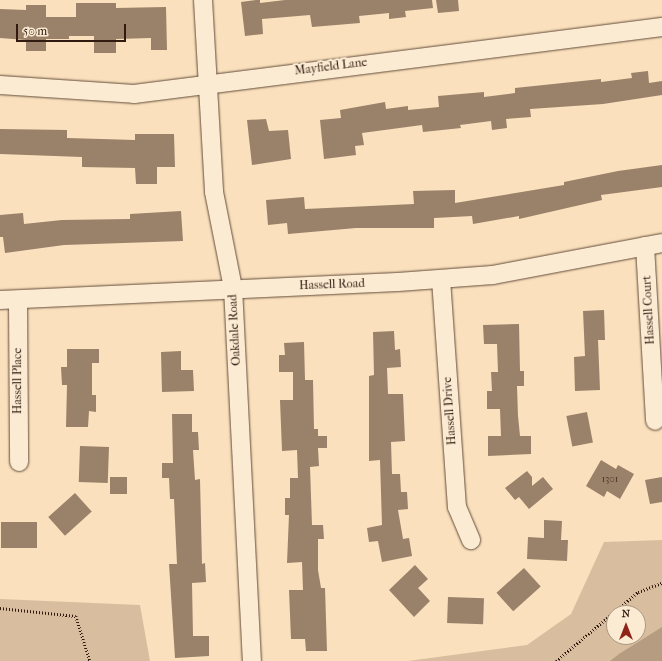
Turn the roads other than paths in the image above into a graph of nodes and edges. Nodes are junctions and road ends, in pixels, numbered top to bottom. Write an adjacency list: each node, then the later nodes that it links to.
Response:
1 (203, 0): 3 (street, Oakdale Road)
2 (662, 27): 3 (street, Mayfield Lane)
3 (208, 83): 4 (street, Mayfield Lane); 7 (street, Oakdale Road)
4 (0, 84)
5 (654, 244): 6 (street, Hassell Road); 10 (street, Hassell Court)
6 (441, 279): 7 (street, Hassell Road); 12 (street, Hassell Drive)
7 (233, 288): 9 (street, Hassell Road); 13 (street, Oakdale Road)
8 (0, 300): 9 (street, Hassell Road)
9 (18, 300): 11 (street, Hassell Place)
10 (655, 421)
11 (19, 462)
12 (471, 540)
13 (252, 661)

